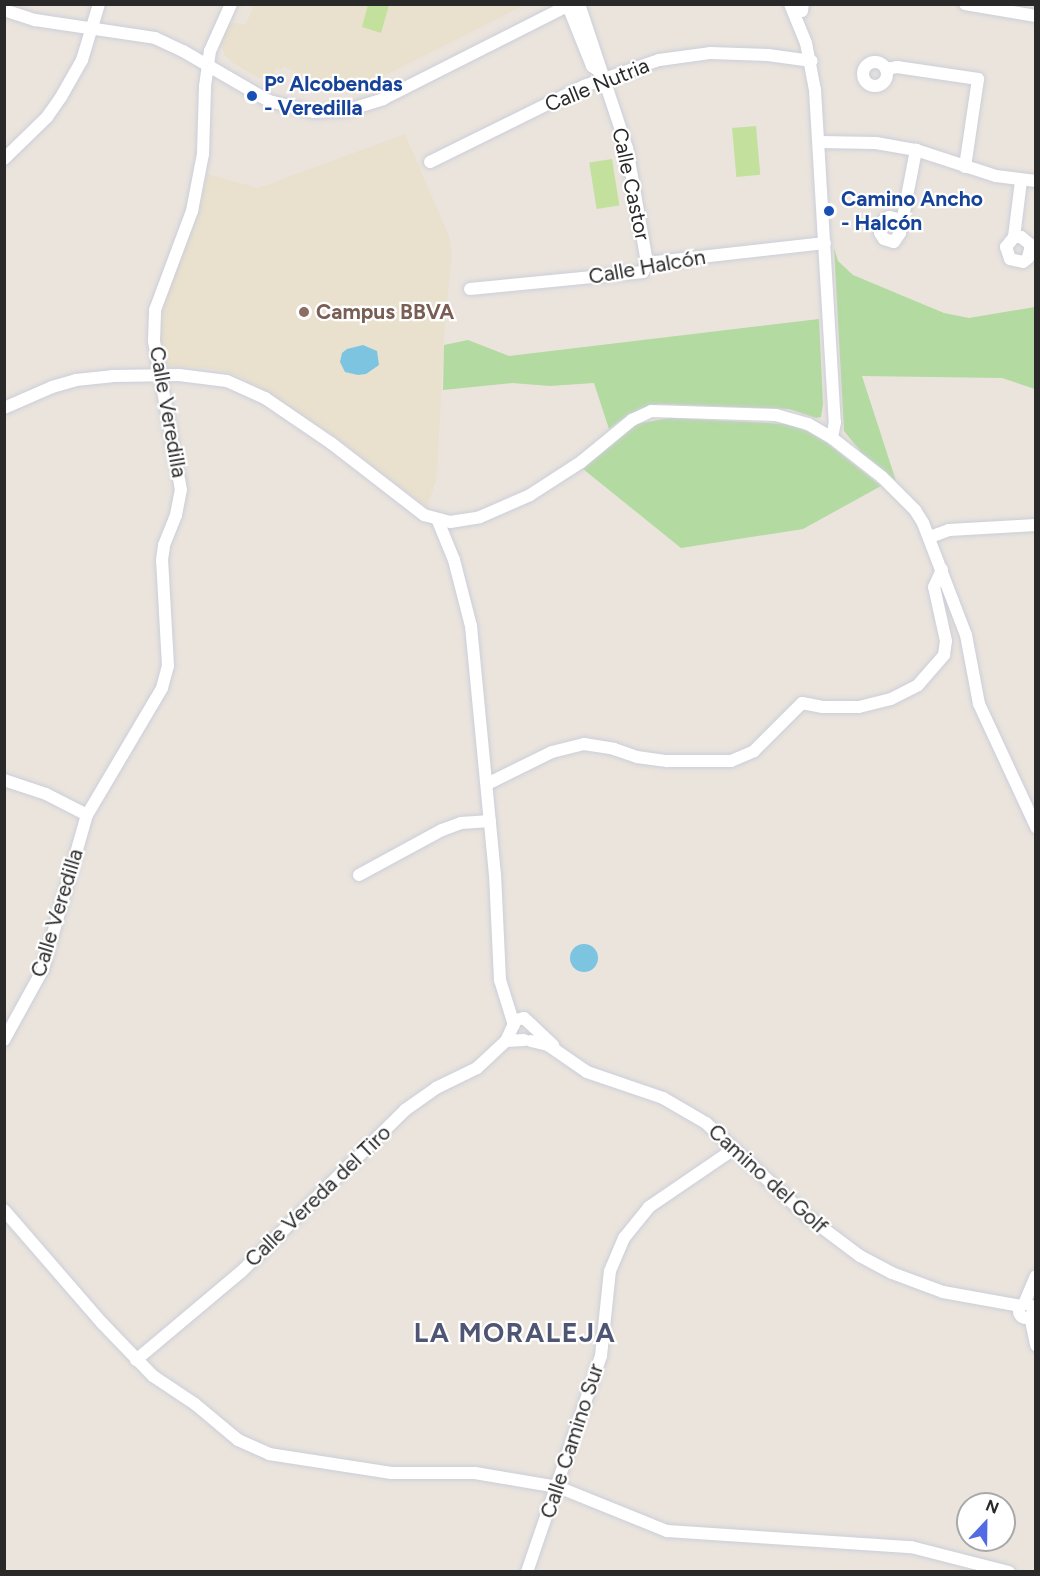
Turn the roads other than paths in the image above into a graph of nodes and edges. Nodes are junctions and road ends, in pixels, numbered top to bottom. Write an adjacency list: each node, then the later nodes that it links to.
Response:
1 (99, 4): 10 (street)
2 (231, 4): 13 (street, Calle Veredilla)
3 (790, 4): 11 (street)
4 (965, 4): 7 (street)
5 (573, 5): 13 (street); 15 (street, Calle Castor)
6 (802, 7): 11 (street)
7 (1001, 8): 9 (street)
8 (4, 10): 10 (street)
9 (1035, 16)
10 (93, 27): 13 (street); 18 (street)
11 (806, 43): 12 (street)
12 (812, 61): 15 (street, Calle Nutria); 16 (street)
13 (209, 65): 28 (street, Calle Veredilla)
14 (886, 69): 20 (street)
15 (601, 75): 19 (street, Calle Nutria); 26 (street, Calle Castor)
16 (820, 142): 17 (street); 25 (street)
17 (916, 150): 20 (street); 23 (street)
18 (4, 159)
19 (430, 162)
20 (965, 167): 21 (street)
21 (1021, 181): 22 (street); 24 (street)
22 (1035, 181)
23 (902, 220)
24 (1014, 237)
25 (825, 243): 26 (street, Calle Halcón); 30 (street)
26 (647, 263): 27 (street, Calle Halcón)
27 (470, 289)
28 (160, 374): 29 (street); 33 (street); 41 (street, Calle Veredilla)
29 (4, 408)
30 (833, 410): 31 (street); 32 (street)
31 (821, 430): 32 (street); 34 (street)
32 (832, 438): 36 (street)
33 (438, 521): 34 (street); 37 (street)
34 (453, 522): 37 (street)
35 (1035, 525): 36 (street)
36 (927, 532): 38 (street)
37 (453, 560): 40 (street)
38 (942, 570): 40 (street); 43 (street)
39 (4, 780): 41 (street)
40 (487, 784): 42 (street)
41 (87, 815): 47 (street, Calle Veredilla)
42 (490, 821): 44 (street); 45 (street)
43 (1035, 827)
44 (360, 875)
45 (517, 1023): 46 (street); 46 (street); 48 (street, Calle Vereda del Tiro)
46 (530, 1037): 48 (street); 49 (street, Camino del Golf)
47 (4, 1041)
48 (506, 1041): 54 (street, Calle Vereda del Tiro)
49 (734, 1149): 52 (street, Camino del Golf); 55 (street, Calle Camino Sur)
50 (4, 1210): 54 (street)
51 (1034, 1281): 52 (street)
52 (1026, 1310): 53 (street)
53 (1035, 1345)
54 (136, 1360): 55 (street)
55 (558, 1487): 56 (street, Calle Camino Sur); 57 (street)
56 (527, 1572)
57 (1009, 1572)

